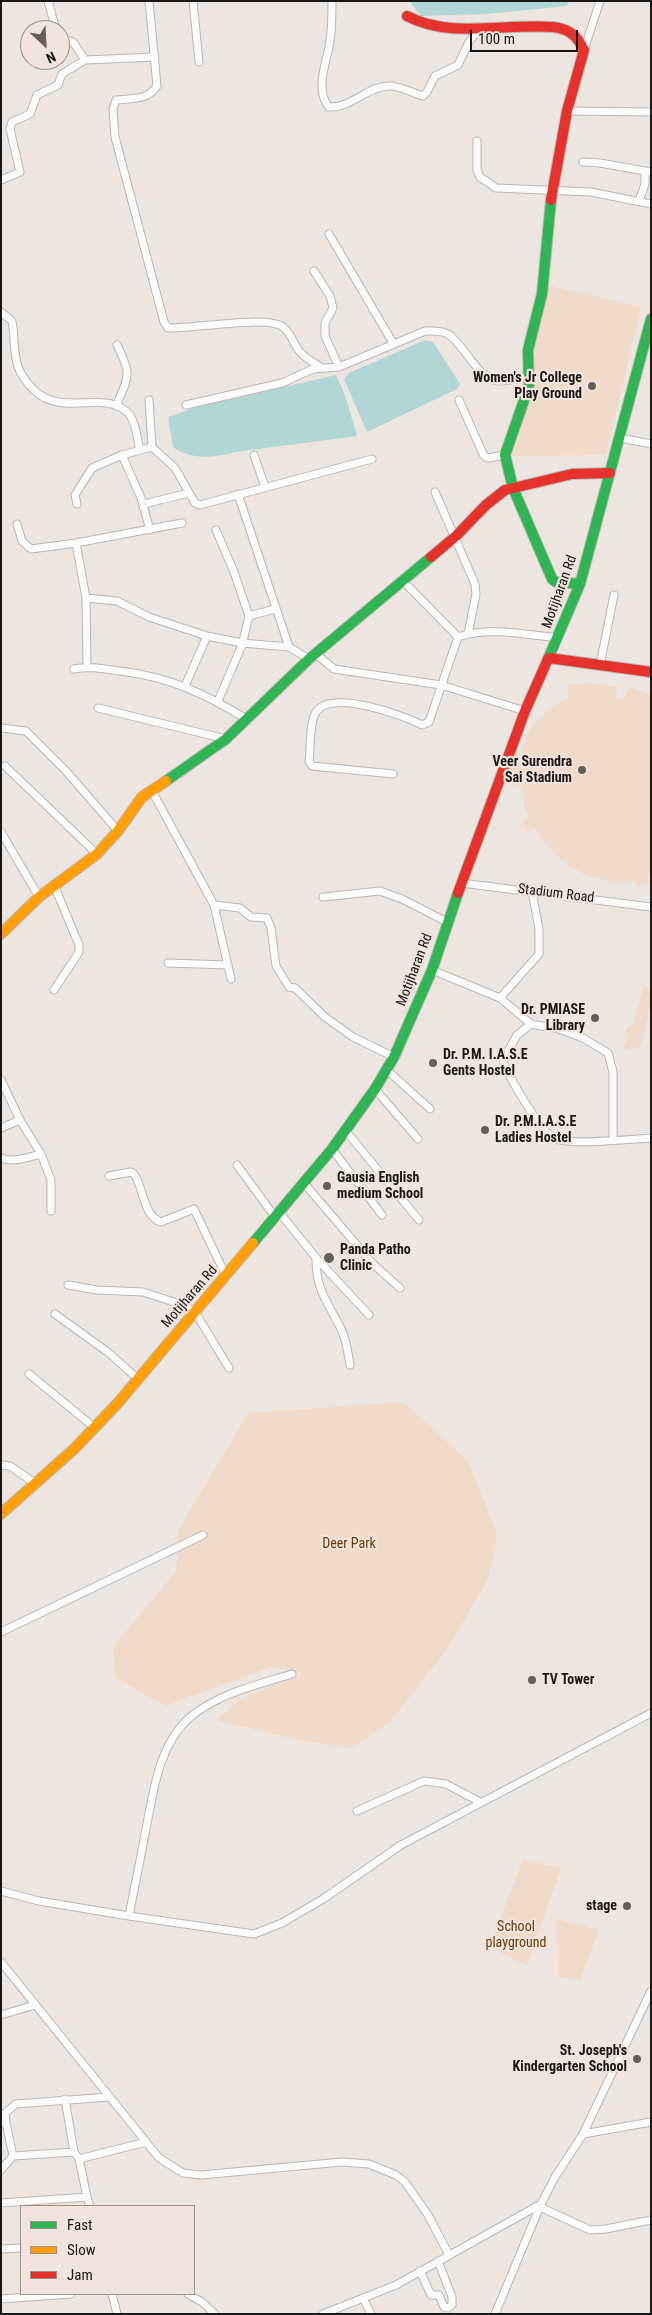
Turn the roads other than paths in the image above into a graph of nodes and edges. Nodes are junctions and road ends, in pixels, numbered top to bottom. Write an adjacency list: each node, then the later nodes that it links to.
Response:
1 (48, 1): 7 (street)
2 (150, 1): 11 (street)
3 (193, 1): 13 (street)
4 (332, 1): 8 (street)
5 (600, 1): 10 (street)
6 (406, 16): 8 (street)
7 (53, 20)
8 (480, 26): 10 (street)
9 (70, 41): 12 (street)
10 (584, 50): 14 (street)
11 (155, 57): 12 (street); 30 (street)
12 (85, 60): 19 (street)
13 (199, 62)
14 (567, 111): 15 (street); 20 (street)
15 (651, 112)
16 (477, 142): 20 (street)
17 (583, 162): 18 (street)
18 (648, 172): 21 (street)
19 (1, 180)
20 (553, 190): 21 (street); 31 (street)
21 (639, 200): 22 (street)
22 (651, 204)
23 (329, 234): 27 (street)
24 (314, 271): 29 (street)
25 (1, 312): 35 (street)
26 (651, 319): 36 (street, Motijharan Rd)
27 (393, 343): 29 (street); 31 (street)
28 (117, 345): 35 (street)
29 (339, 367): 30 (street)
30 (322, 368): 34 (street)
31 (529, 376): 42 (street)
32 (149, 400): 38 (street)
33 (459, 400): 42 (street)
34 (186, 405)
35 (116, 406): 39 (street)
36 (620, 438): 37 (street); 44 (street, Motijharan Rd)
37 (651, 444)
38 (152, 448): 39 (street); 48 (street)
39 (140, 450): 40 (street)
40 (122, 454): 50 (street); 51 (street)
41 (254, 455): 45 (street)
42 (505, 455): 46 (street)
43 (372, 459): 45 (street)
44 (610, 473): 46 (street); 59 (street, Motijharan Rd)
45 (265, 487): 49 (street)
46 (514, 488): 56 (street); 59 (street)
47 (435, 492): 56 (street)
48 (188, 493): 49 (street); 51 (street)
49 (238, 494): 62 (street)
50 (77, 504)
51 (144, 504): 54 (street)
52 (182, 523): 54 (street)
53 (17, 524): 57 (street)
54 (150, 530): 57 (street)
55 (216, 530): 63 (street)
56 (456, 536): 58 (street); 64 (street)
57 (76, 543): 61 (street)
58 (402, 580): 66 (street); 70 (street)
59 (580, 584): 67 (street, Motijharan Rd)
60 (614, 595): 72 (street)
61 (86, 598): 65 (street); 73 (street)
62 (275, 610): 63 (street); 69 (street)
63 (249, 616): 68 (street)
64 (468, 634): 66 (street); 67 (street)
65 (207, 636): 68 (street); 77 (street)
66 (458, 637): 76 (street)
67 (558, 638): 71 (street, Motijharan Rd)
68 (242, 643): 69 (street); 78 (street)
69 (289, 647): 70 (street)
70 (312, 657): 76 (street); 81 (street)
71 (549, 658): 72 (street); 80 (street, Motijharan Rd)
72 (600, 664): 75 (street)
73 (87, 666): 74 (street); 77 (street)
74 (74, 669)
75 (651, 672)
76 (441, 685): 80 (street); 85 (street)
77 (185, 686): 78 (street)
78 (218, 701): 81 (street)
79 (98, 708): 83 (street)
80 (525, 711): 90 (street, Motijharan Rd)
81 (248, 720): 83 (street)
82 (1, 728): 87 (street)
83 (226, 739): 86 (street)
84 (5, 766): 89 (street)
85 (393, 774)
86 (152, 791): 87 (street); 95 (street)
87 (118, 831): 89 (street)
88 (1, 832): 93 (street)
89 (97, 854): 91 (street)
90 (461, 883): 92 (street, Stadium Road); 97 (street, Motijharan Rd)
91 (54, 885): 93 (street); 103 (street)
92 (532, 891): 96 (street, Stadium Road); 104 (street)
93 (39, 897): 98 (street)
94 (323, 897): 97 (street)
95 (214, 906): 100 (street); 106 (street)
96 (651, 907)
97 (447, 922): 101 (street, Motijharan Rd)
98 (1, 934)
99 (168, 963): 100 (street)
100 (228, 965): 102 (street)
101 (432, 970): 104 (street); 106 (street, Motijharan Rd)
102 (231, 979)
103 (54, 990)
104 (500, 998): 105 (street)
105 (531, 1024): 116 (street); 116 (street)
106 (394, 1057): 107 (street, Motijharan Rd)
107 (386, 1070): 109 (street, Motijharan Rd); 110 (street)
108 (1, 1080): 111 (street)
109 (375, 1089): 113 (street, Motijharan Rd); 115 (street)
110 (430, 1109)
111 (20, 1120): 112 (street); 118 (street)
112 (1, 1128)
113 (345, 1130): 117 (street, Motijharan Rd); 126 (street)
114 (651, 1138): 116 (street)
115 (418, 1139)
116 (612, 1139)
117 (332, 1149): 122 (street, Motijharan Rd); 125 (street)
118 (41, 1154): 119 (street); 123 (street)
119 (1, 1158)
120 (237, 1165): 124 (street)
121 (110, 1176): 128 (street)
122 (304, 1183): 124 (street, Motijharan Rd); 130 (street)
123 (52, 1211)
124 (277, 1215): 127 (street); 128 (street, Motijharan Rd)
125 (382, 1215)
126 (420, 1220)
127 (316, 1258): 133 (street); 134 (street)
128 (226, 1276): 131 (street, Motijharan Rd)
129 (68, 1284): 131 (street)
130 (400, 1288)
131 (195, 1312): 135 (street); 137 (street, Motijharan Rd)
132 (56, 1314): 137 (street)
133 (369, 1315)
134 (350, 1365)
135 (229, 1368)
136 (29, 1374): 138 (street)
137 (138, 1379): 138 (street, Motijharan Rd)
138 (95, 1428): 140 (street, Motijharan Rd)
139 (1, 1464): 140 (street)
140 (36, 1484): 141 (street, Motijharan Rd)
141 (1, 1514)
142 (203, 1535): 143 (street)
143 (1, 1632)
144 (292, 1674): 149 (street)
145 (651, 1713): 146 (street)
146 (480, 1802): 147 (street); 149 (street)
147 (357, 1811)
148 (1, 1891): 149 (street)
149 (129, 1916)
150 (1, 1962): 152 (street)
151 (651, 1991): 158 (street)
152 (35, 2005): 153 (street); 154 (street)
153 (1, 2015)
154 (109, 2096): 155 (street); 159 (street)
155 (65, 2099): 157 (street); 160 (street)
156 (651, 2122): 158 (street)
157 (4, 2123): 161 (street)
158 (583, 2134): 166 (street)
159 (146, 2142): 160 (street); 170 (street)
160 (76, 2155): 161 (street); 163 (street)
161 (13, 2156): 162 (street)
162 (1, 2170)
163 (87, 2197): 164 (street); 165 (street)
164 (1, 2203)
165 (90, 2205)
166 (540, 2206): 167 (street); 170 (street); 182 (street)
167 (651, 2220)
168 (20, 2248): 169 (street)
169 (1, 2249)
170 (449, 2254): 171 (street)
171 (438, 2261): 172 (street); 172 (street)
172 (420, 2271): 176 (street)
173 (57, 2295): 177 (street)
174 (112, 2295): 178 (street)
175 (190, 2295): 179 (street)
176 (363, 2298): 180 (street); 181 (street)
177 (1, 2299)
178 (117, 2314)
179 (215, 2314)
180 (323, 2314)
181 (371, 2314)
182 (495, 2314)

